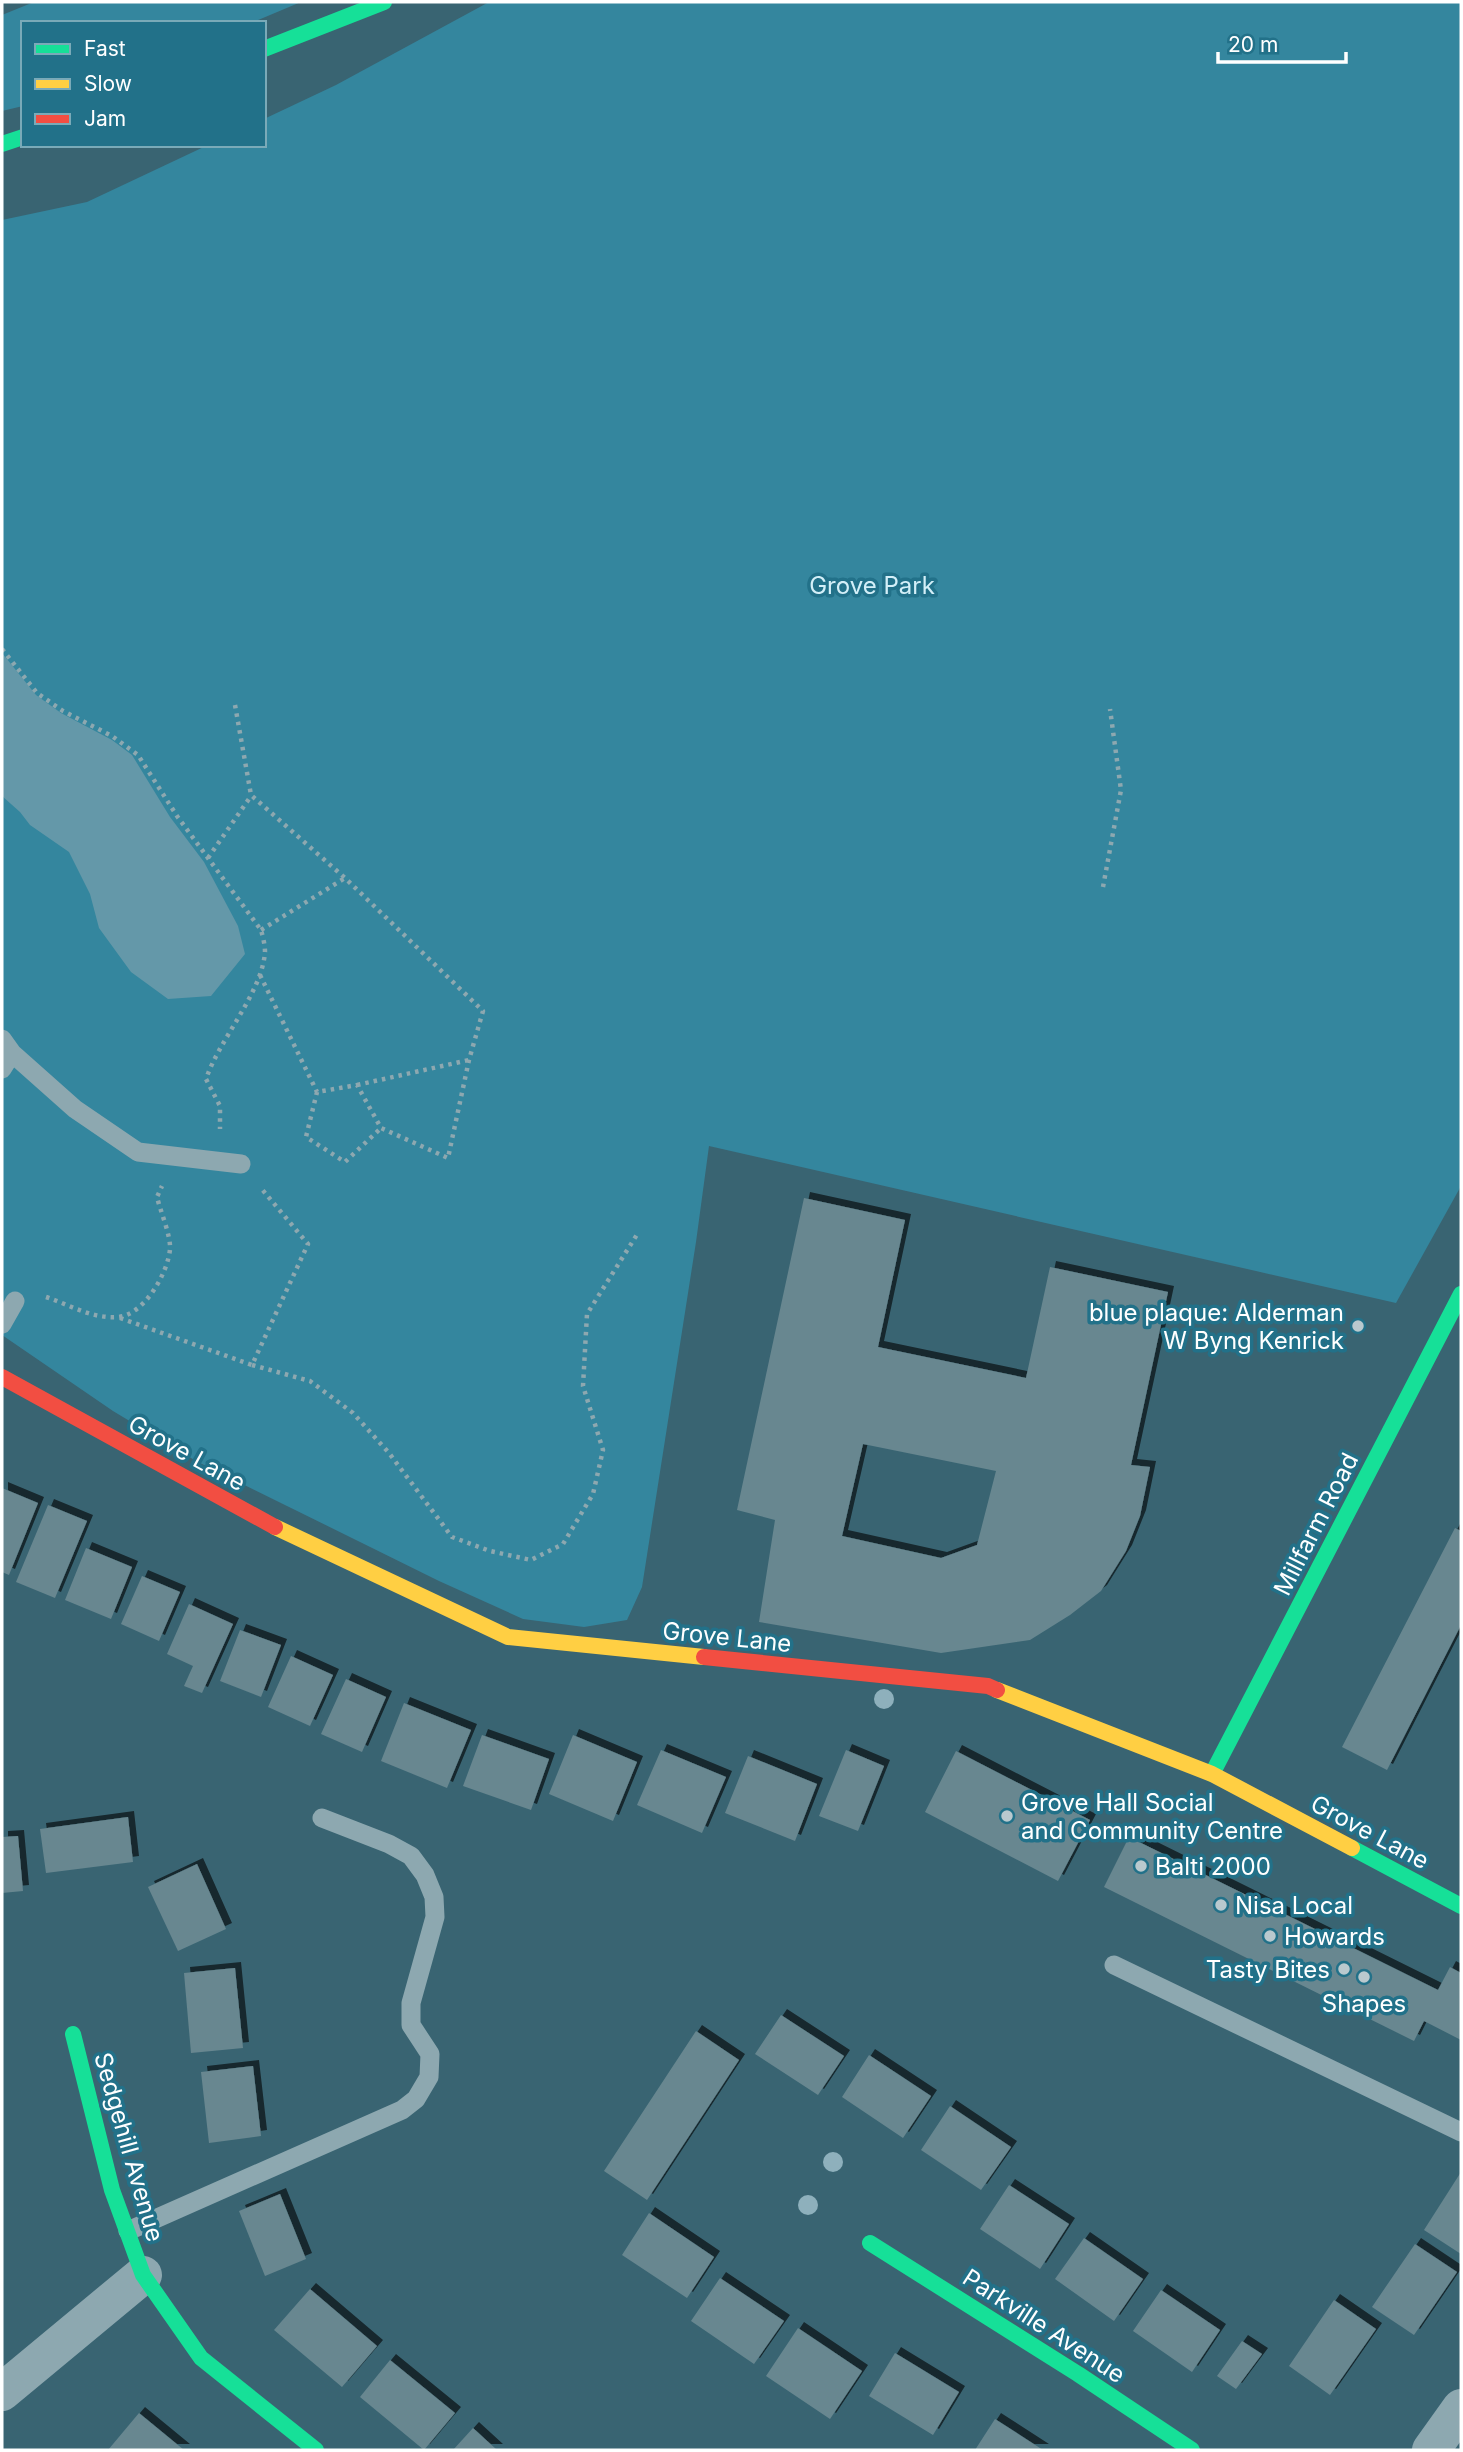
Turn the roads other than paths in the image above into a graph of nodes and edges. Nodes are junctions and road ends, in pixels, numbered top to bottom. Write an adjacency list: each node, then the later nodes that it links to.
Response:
1 (379, 3): 2 (street)
2 (266, 48)
3 (21, 138): 4 (street)
4 (2, 144)
5 (5, 1053): 6 (lane)
6 (241, 1164)
7 (1461, 1294): 11 (street, Millfarm Road)
8 (15, 1301): 9 (lane)
9 (2, 1324)
10 (2, 1377): 11 (street, Grove Lane)
11 (1212, 1774): 13 (street, Grove Lane)
12 (322, 1818): 17 (lane)
13 (1460, 1902)
14 (1114, 1965): 16 (lane)
15 (73, 2034): 17 (street, Sedgehill Avenue)
16 (1461, 2132)
17 (128, 2231): 19 (street, Sedgehill Avenue)
18 (870, 2243): 23 (street, Parkville Avenue)
19 (144, 2276): 20 (street); 22 (street, Sedgehill Avenue)
20 (2, 2392)
21 (1461, 2408): 24 (street)
22 (316, 2450)
23 (1192, 2450)
24 (1431, 2450)

